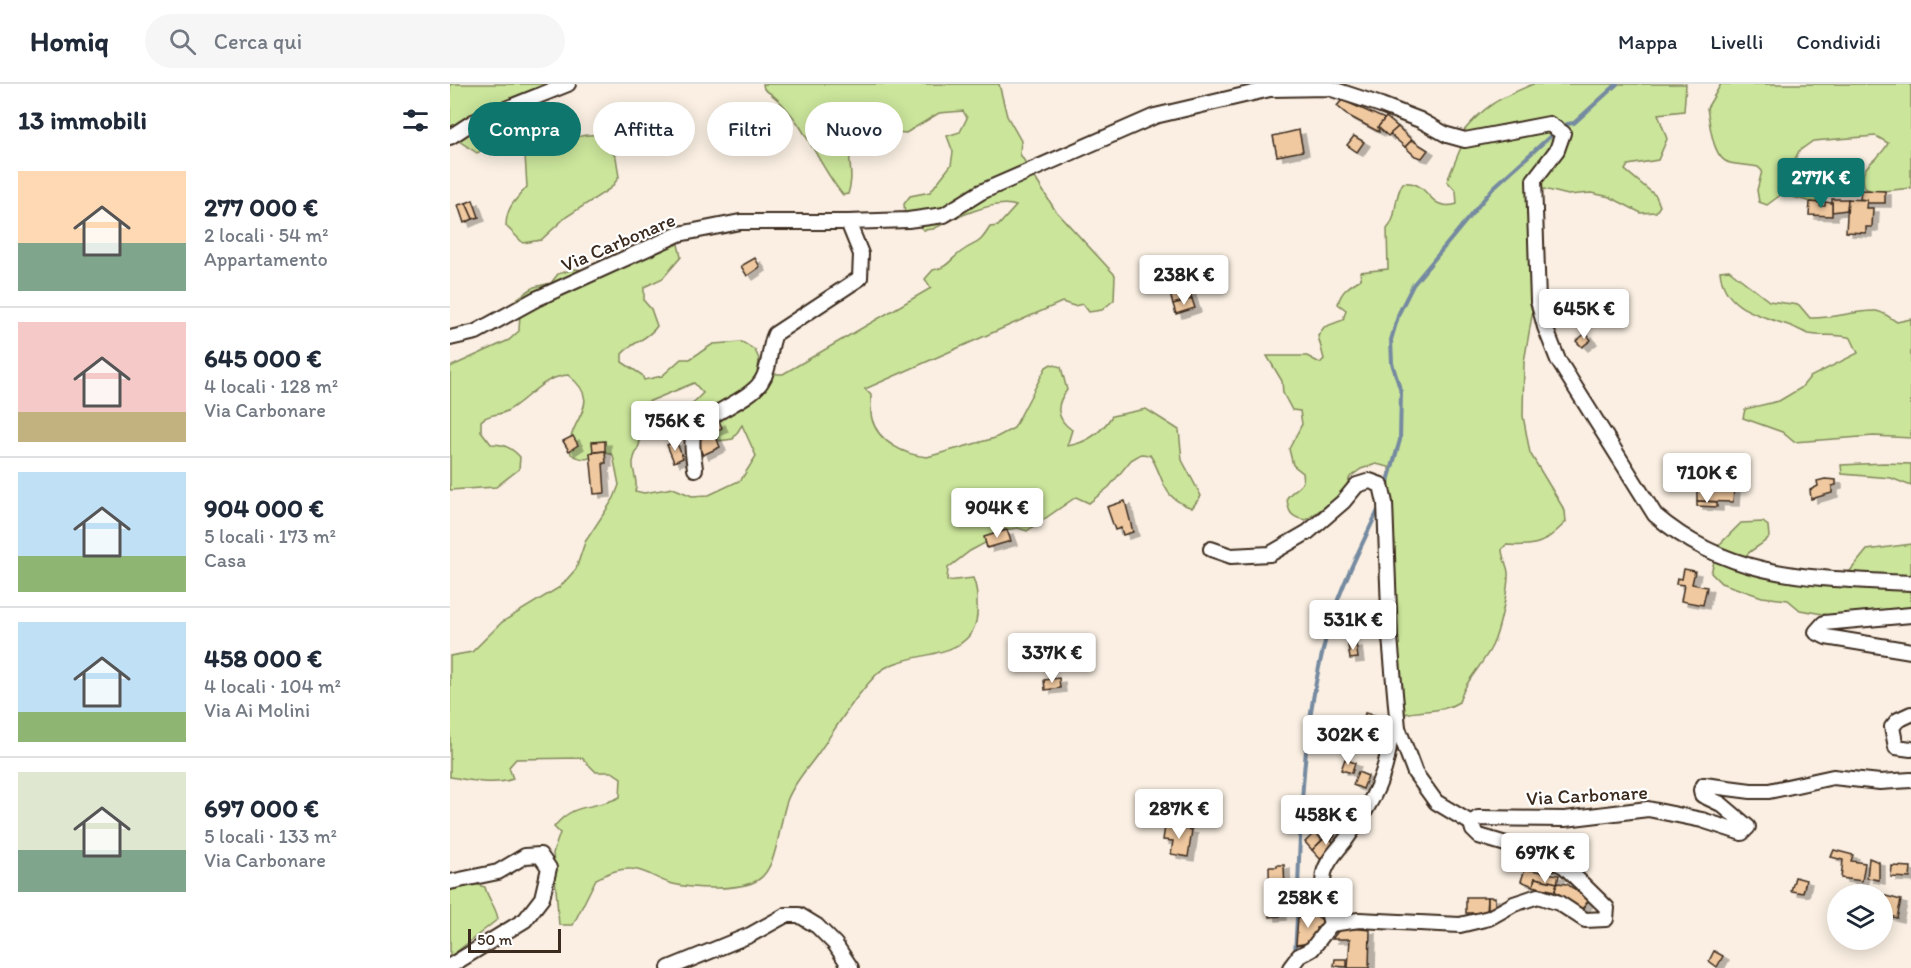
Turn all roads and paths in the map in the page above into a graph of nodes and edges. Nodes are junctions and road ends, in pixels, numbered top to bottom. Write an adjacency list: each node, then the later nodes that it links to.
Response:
1 (568, 84): 2 (street)
2 (450, 137)
3 (848, 222): 4 (street, Via Carbonare); 5 (street); 7 (street, Via Carbonare)
4 (450, 338)
5 (695, 469)
6 (1211, 549): 11 (street)
7 (1911, 584)
8 (1911, 615): 9 (street)
9 (1911, 651)
10 (1911, 714): 12 (street)
11 (1398, 728): 14 (street); 16 (street)
12 (1911, 749)
13 (1911, 780): 14 (street, Via Carbonare)
14 (1471, 823): 16 (street)
15 (450, 882): 17 (street)
16 (1331, 924): 20 (street)
17 (450, 966)
18 (669, 968): 19 (street)
19 (851, 968)
20 (1290, 968)

